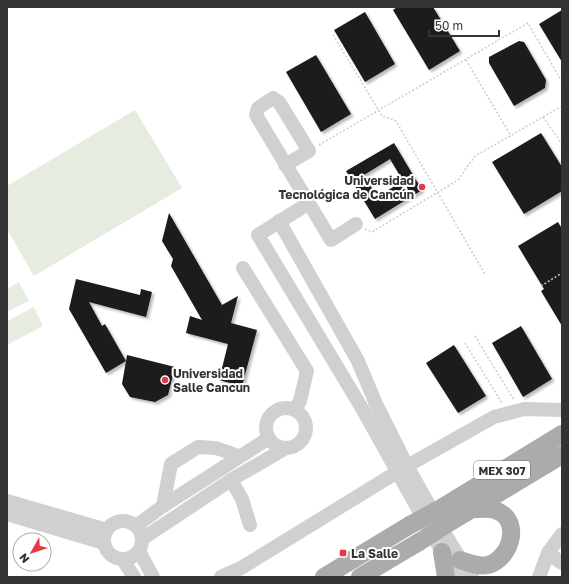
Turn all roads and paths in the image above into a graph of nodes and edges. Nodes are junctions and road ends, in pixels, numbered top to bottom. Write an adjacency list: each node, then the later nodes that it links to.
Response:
1 (333, 35): 5 (path)
2 (466, 59): 3 (path); 5 (path); 7 (path)
3 (562, 82)
4 (562, 106): 6 (path)
5 (378, 111): 9 (path); 11 (path)
6 (543, 117): 7 (path); 8 (path)
7 (511, 136): 11 (path)
8 (562, 144)
9 (309, 151): 10 (street); 10 (street)
10 (285, 165): 12 (street)
11 (437, 193): 14 (path); 17 (path)
12 (309, 203): 13 (street); 14 (street)
13 (279, 221): 21 (street); 23 (street)
14 (356, 224)
15 (243, 268): 22 (street)
16 (562, 273): 18 (path)
17 (485, 274)
18 (541, 286)
19 (475, 336): 25 (path)
20 (465, 343): 25 (path)
21 (376, 404): 23 (street); 31 (street)
22 (294, 410): 27 (street); 28 (street)
23 (362, 410): 31 (street)
24 (562, 410): 25 (street)
25 (514, 411): 31 (street)
26 (562, 434): 39 (main road, MEX 307)
27 (268, 438): 28 (street); 30 (street)
28 (286, 448): 33 (street)
29 (562, 455): 34 (main road, MEX 307)
30 (240, 456): 36 (street); 36 (street)
31 (403, 469): 44 (street); 49 (street); 52 (street)
32 (562, 470): 34 (main road)
33 (231, 480): 40 (street); 43 (street)
34 (503, 491): 37 (main road, MEX 307)
35 (7, 501): 42 (street)
36 (163, 506): 43 (street)
37 (473, 509): 39 (main road, MEX 307); 49 (main road)
38 (7, 514): 42 (street)
39 (448, 514): 46 (main road, MEX 307, bridge); 53 (main road, MEX 307, bridge)
40 (250, 525)
41 (562, 534): 45 (street)
42 (106, 536): 43 (street); 47 (street)
43 (139, 539): 47 (street); 51 (street)
44 (442, 552): 49 (street); 56 (main road)
45 (548, 553): 48 (street); 58 (street)
46 (396, 556): 54 (main road, MEX 307); 55 (main road)
47 (123, 560): 50 (street)
48 (562, 563)
49 (460, 568): 57 (street)
50 (134, 577)
51 (153, 577)
52 (221, 577)
53 (324, 577)
54 (360, 577)
55 (389, 577)
56 (446, 577)
57 (472, 577)
58 (539, 577)

